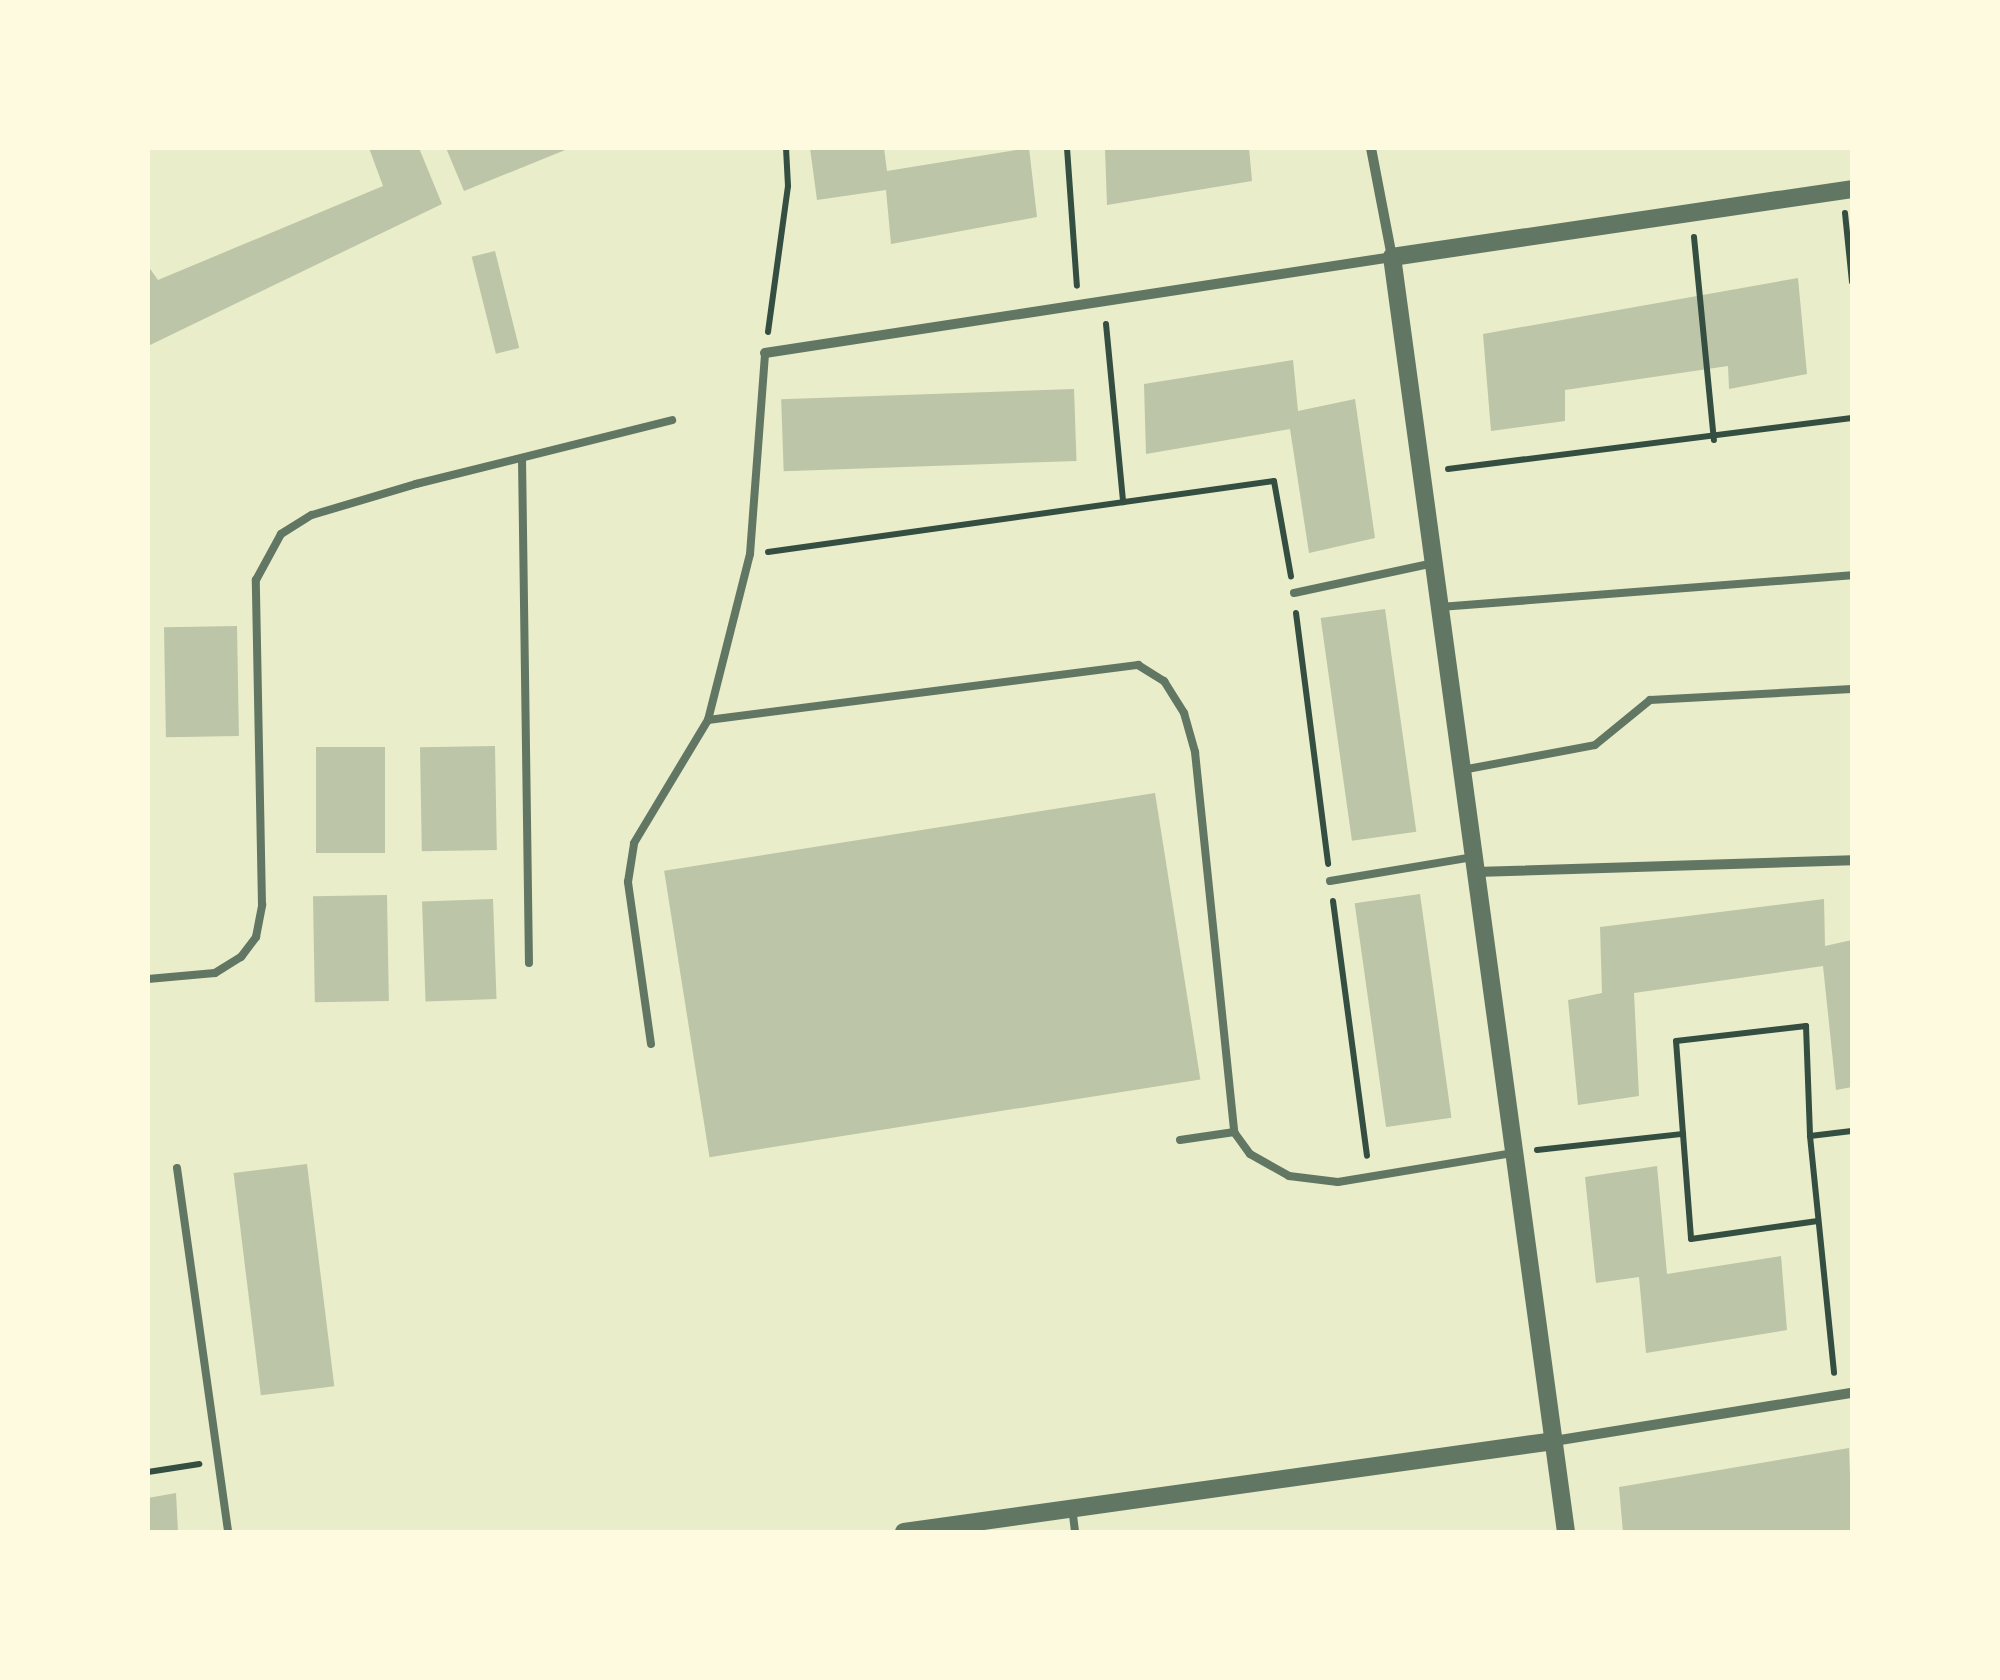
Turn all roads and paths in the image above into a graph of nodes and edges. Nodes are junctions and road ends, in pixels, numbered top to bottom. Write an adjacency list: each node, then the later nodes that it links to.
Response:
1 (786, 148): 10 (path)
2 (1067, 148): 9 (path)
3 (1371, 148): 6 (street)
4 (1848, 190): 5 (street); 7 (path)
5 (1691, 214): 6 (street); 13 (path)
6 (1392, 257): 8 (street); 15 (street)
7 (1852, 282)
8 (1103, 297): 9 (street); 16 (path)
9 (1078, 301): 10 (street)
10 (766, 353): 22 (lane)
11 (1852, 418): 13 (path)
12 (672, 420): 14 (lane)
13 (1714, 440): 15 (path)
14 (522, 458): 27 (lane); 28 (lane)
15 (1422, 472): 17 (street)
16 (1122, 502)
17 (1434, 564): 19 (lane); 20 (street)
18 (1852, 575): 20 (lane)
19 (1294, 592)
20 (1440, 607): 23 (street)
21 (1852, 689): 23 (lane)
22 (708, 720): 29 (lane); 31 (lane)
23 (1462, 770): 25 (street)
24 (1852, 860): 25 (street)
25 (1475, 864): 26 (lane); 35 (street)
26 (1330, 881)
27 (530, 963)
28 (148, 979)
29 (651, 1044)
30 (1852, 1131): 33 (path)
31 (1234, 1132): 34 (lane); 35 (lane)
32 (1683, 1134): 33 (path); 35 (path); 37 (path)
33 (1810, 1136): 37 (path)
34 (1180, 1140)
35 (1514, 1152): 40 (street)
36 (177, 1168): 41 (lane)
37 (1818, 1221): 39 (path)
38 (1852, 1393): 39 (street)
39 (1836, 1396): 40 (street)
40 (1554, 1441): 43 (street); 47 (street)
41 (215, 1461): 42 (path); 44 (lane)
42 (148, 1472)
43 (1072, 1507): 45 (street); 46 (lane)
44 (228, 1532)
45 (904, 1532)
46 (1074, 1532)
47 (1566, 1532)

